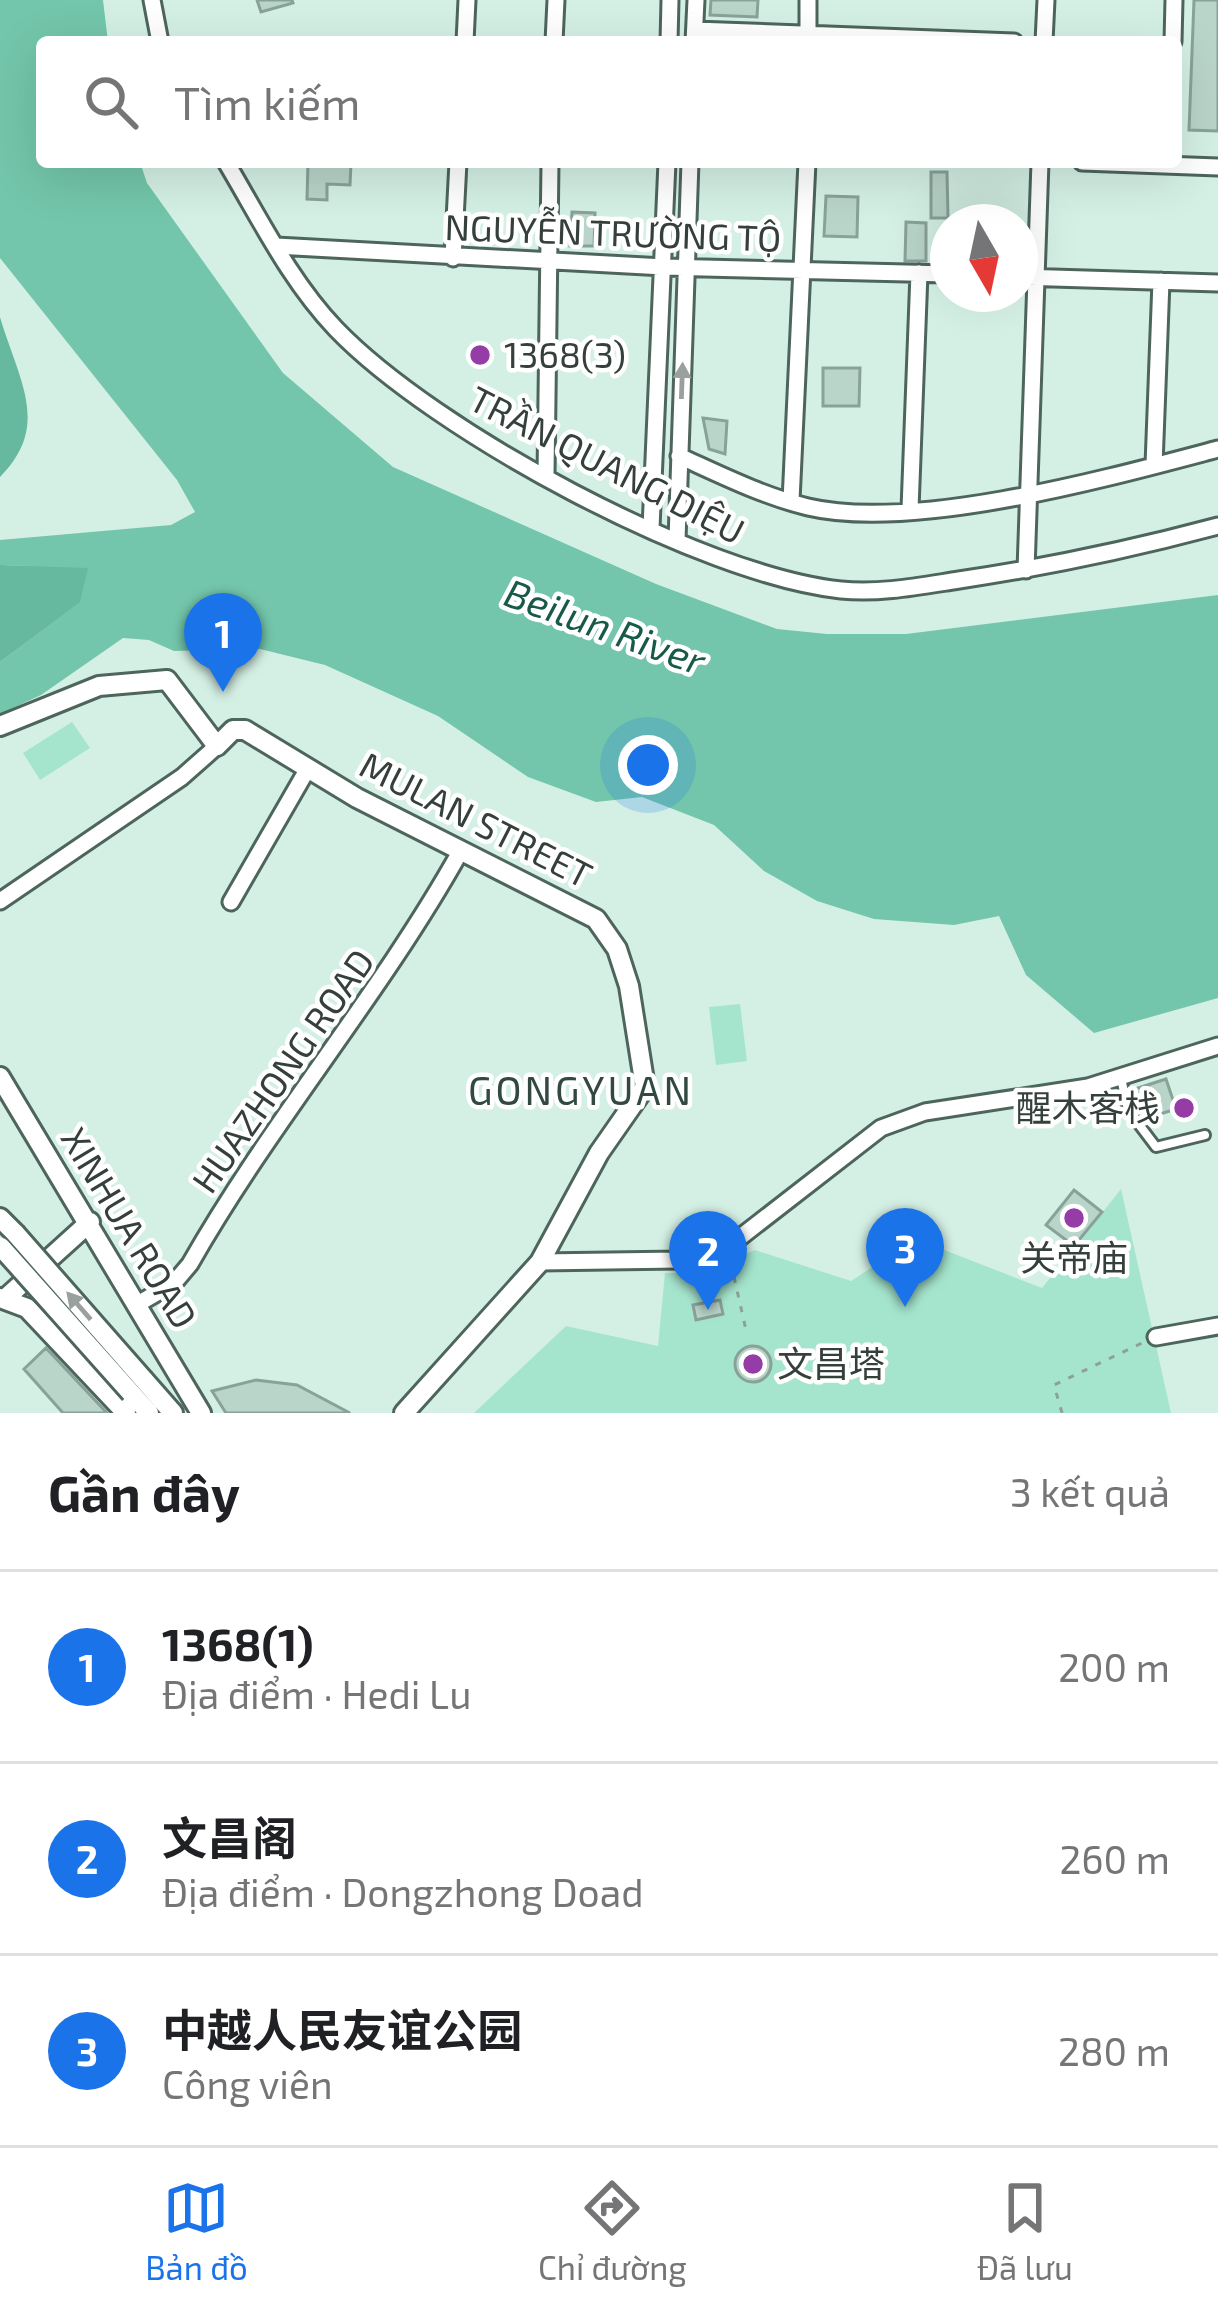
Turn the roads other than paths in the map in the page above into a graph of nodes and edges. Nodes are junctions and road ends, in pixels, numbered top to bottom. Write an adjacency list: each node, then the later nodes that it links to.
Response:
1 (152, 0): 9 (street)
2 (467, 0): 10 (street)
3 (556, 0): 11 (street)
4 (670, 0): 12 (street)
5 (696, 0): 13 (street)
6 (808, 0): 14 (street)
7 (1046, 0): 15 (street)
8 (1174, 0): 16 (street)
9 (159, 36)
10 (465, 36)
11 (554, 36)
12 (669, 36)
13 (694, 36)
14 (808, 36)
15 (1044, 36)
16 (1173, 36)
17 (1182, 165): 18 (street)
18 (1218, 167)
19 (230, 168): 27 (street, TRẦN QUANG DIỆU)
20 (458, 168): 28 (street)
21 (550, 168): 29 (street)
22 (667, 168): 30 (street)
23 (690, 168): 31 (street)
24 (807, 168): 32 (street)
25 (1039, 168): 26 (street)
26 (1036, 204)
27 (276, 246): 28 (street, NGUYỄN TRƯỜNG TỘ); 42 (street, TRẦN QUANG DIỆU)
28 (453, 258): 29 (street, NGUYỄN TRƯỜNG TỘ)
29 (546, 262): 30 (street, NGUYỄN TRƯỜNG TỘ); 42 (street)
30 (664, 267): 31 (street, NGUYỄN TRƯỜNG TỘ); 47 (street)
31 (686, 268): 32 (street, NGUYỄN TRƯỜNG TỘ); 40 (street, one-way to 31)
32 (802, 268): 33 (street, NGUYỄN TRƯỜNG TỘ); 44 (street)
33 (919, 273): 34 (street, NGUYỄN TRƯỜNG TỘ); 45 (street)
34 (930, 273)
35 (1038, 277): 36 (street)
36 (1161, 281): 37 (street); 41 (street)
37 (1218, 283)
38 (1028, 312): 43 (street)
39 (1218, 449): 41 (street)
40 (679, 456): 44 (street); 48 (street)
41 (1154, 465): 43 (street)
42 (546, 476): 47 (street, TRẦN QUANG DIỆU)
43 (1028, 496): 45 (street); 49 (street)
44 (791, 501): 45 (street)
45 (910, 509)
46 (1218, 526): 49 (street, TRẦN QUANG DIỆU)
47 (651, 528): 48 (street, TRẦN QUANG DIỆU)
48 (677, 539): 49 (street, TRẦN QUANG DIỆU)
49 (1026, 570)
50 (0, 726): 51 (street)
51 (217, 746): 52 (street, MULAN STREET); 54 (street)
52 (308, 770): 53 (street, MULAN STREET); 55 (street)
53 (460, 852): 63 (street, MULAN STREET); 65 (street, HUAZHONG ROAD)
54 (0, 901)
55 (231, 902)
56 (1218, 1046): 58 (street)
57 (0, 1077): 61 (street, XINHUA ROAD)
58 (1121, 1078): 59 (lane); 63 (street)
59 (1205, 1136)
60 (0, 1218): 62 (street)
61 (89, 1222): 64 (street); 65 (street, XINHUA ROAD)
62 (5, 1242): 68 (street, bridge)
63 (540, 1262): 73 (street, MULAN STREET)
64 (3, 1297): 69 (street)
65 (136, 1305): 72 (street, XINHUA ROAD)
66 (1218, 1326): 67 (street)
67 (1156, 1336)
68 (137, 1386): 70 (street); 71 (street)
69 (126, 1413)
70 (149, 1413)
71 (173, 1413)
72 (201, 1413)
73 (404, 1413)

